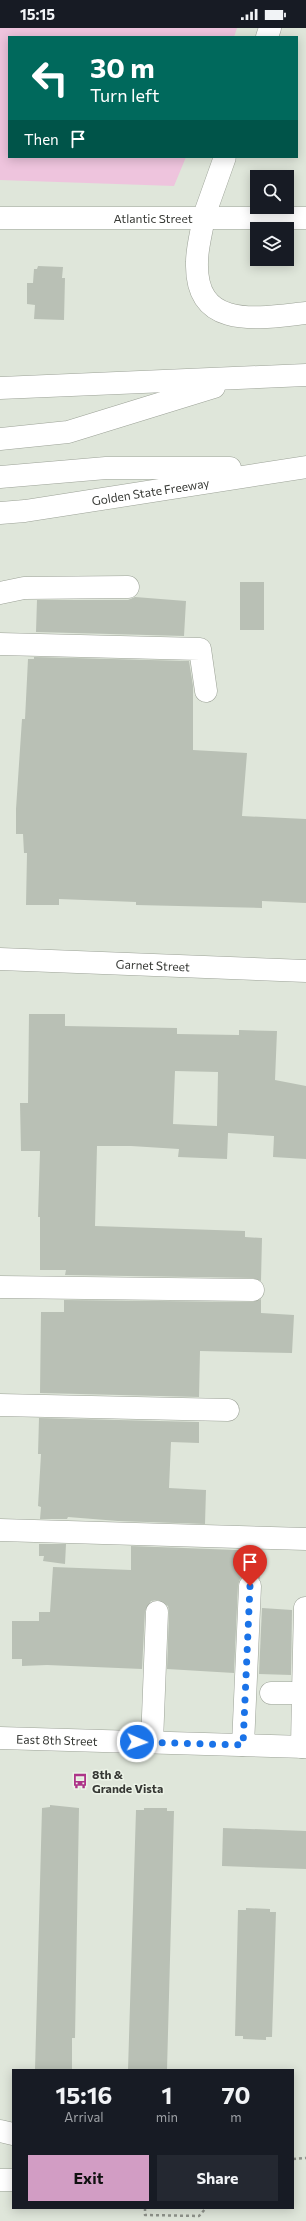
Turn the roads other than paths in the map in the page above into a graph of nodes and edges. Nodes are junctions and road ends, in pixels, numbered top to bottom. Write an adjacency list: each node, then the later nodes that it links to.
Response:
1 (225, 158): 2 (main road)
2 (204, 216): 3 (main road, Atlantic Street); 4 (main road, Atlantic Street); 5 (main road)
3 (0, 218)
4 (306, 218)
5 (306, 313)
6 (306, 375): 7 (main road)
7 (242, 378): 8 (main road); 9 (main road)
8 (0, 388)
9 (0, 439)
10 (303, 468): 11 (main road); 12 (main road, Golden State Freeway)
11 (0, 477)
12 (0, 513)
13 (128, 587): 14 (main road)
14 (0, 593)
15 (0, 644): 16 (main road)
16 (206, 690)
17 (0, 959): 18 (main road, Garnet Street)
18 (306, 971)
19 (0, 1287): 20 (main road)
20 (253, 1290)
21 (0, 1405): 22 (main road)
22 (228, 1410)
23 (0, 1530): 24 (main road)
24 (306, 1539)
25 (250, 1586): 32 (main road)
26 (305, 1608): 29 (main road)
27 (158, 1612): 31 (main road)
28 (270, 1693): 29 (main road)
29 (303, 1694): 33 (main road)
30 (0, 1738): 31 (main road, East 8th Street)
31 (152, 1742): 32 (main road, East 8th Street)
32 (243, 1745): 33 (main road, East 8th Street)
33 (304, 1747)
34 (0, 2131): 35 (main road)
35 (12, 2134)
36 (0, 2180): 37 (main road)
37 (12, 2180)

